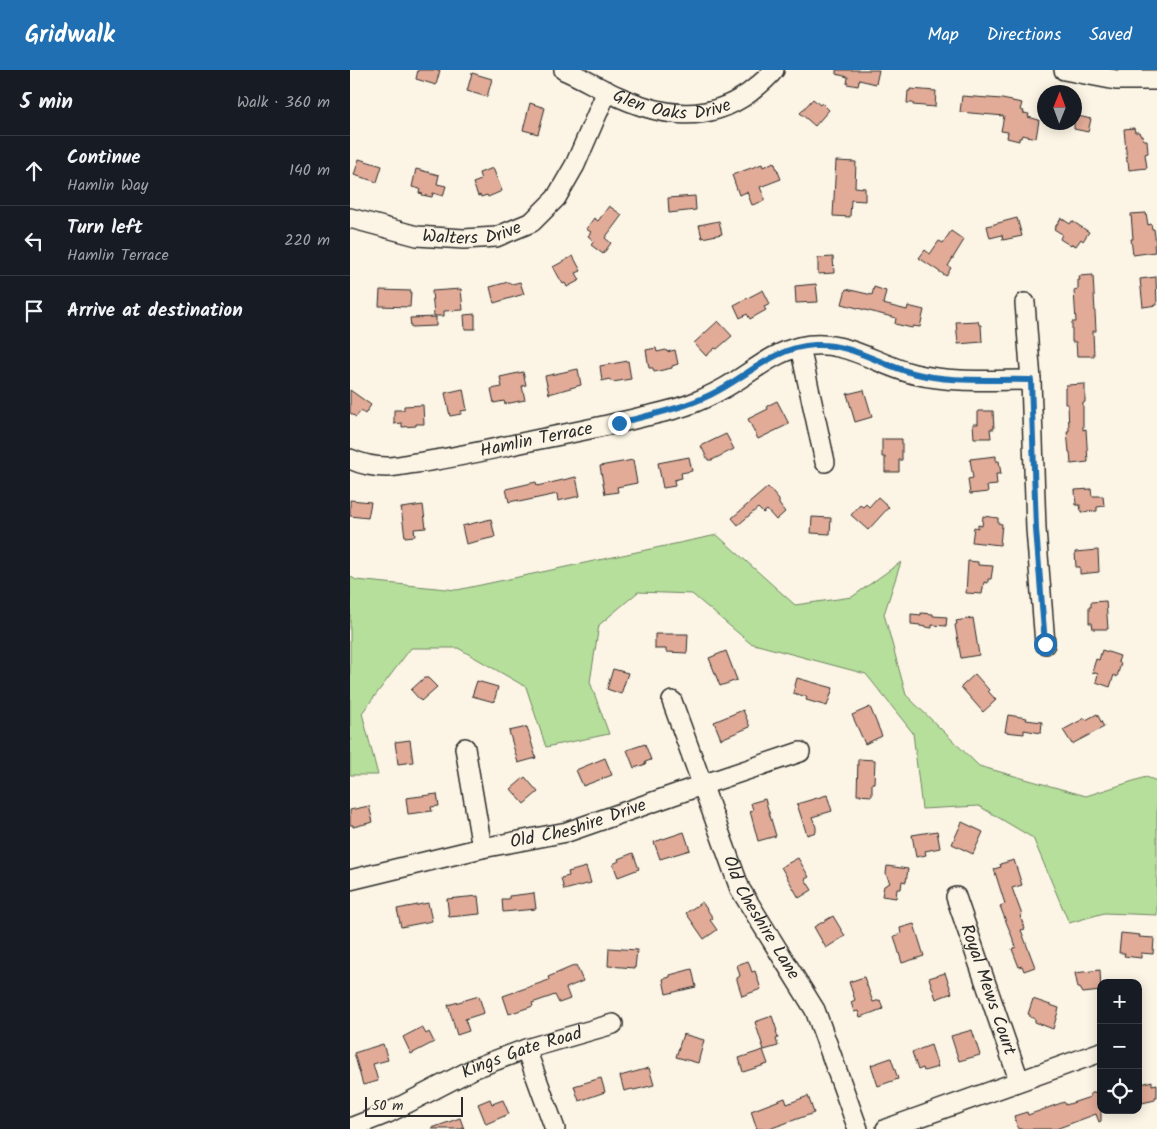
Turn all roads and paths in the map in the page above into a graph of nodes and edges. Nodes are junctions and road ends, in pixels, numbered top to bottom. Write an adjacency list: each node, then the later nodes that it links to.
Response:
1 (564, 70): 5 (street, Glen Oaks Drive)
2 (774, 70): 5 (street, Glen Oaks Drive)
3 (1064, 70): 4 (street)
4 (1157, 80)
5 (607, 91): 6 (street, Walters Drive)
6 (350, 218)
7 (1025, 303): 9 (street)
8 (800, 347): 9 (street, Hamlin Terrace); 10 (street, Hamlin Terrace); 11 (street)
9 (1031, 380): 12 (street)
10 (350, 460)
11 (825, 462)
12 (1045, 644)
13 (672, 701): 16 (street, Old Cheshire Lane)
14 (464, 748): 17 (street)
15 (800, 752): 16 (street, Old Cheshire Drive)
16 (702, 784): 17 (street, Old Cheshire Drive); 26 (street, Old Cheshire Lane)
17 (482, 848): 18 (street, Old Cheshire Drive)
18 (350, 880)
19 (956, 897): 23 (street, Royal Mews Court)
20 (613, 1024): 21 (street, Kings Gate Road)
21 (526, 1049): 24 (street, Kings Gate Road); 25 (street)
22 (1097, 1053): 23 (street)
23 (1019, 1080): 27 (street)
24 (350, 1128)
25 (555, 1129)
26 (858, 1129)
27 (886, 1129)

